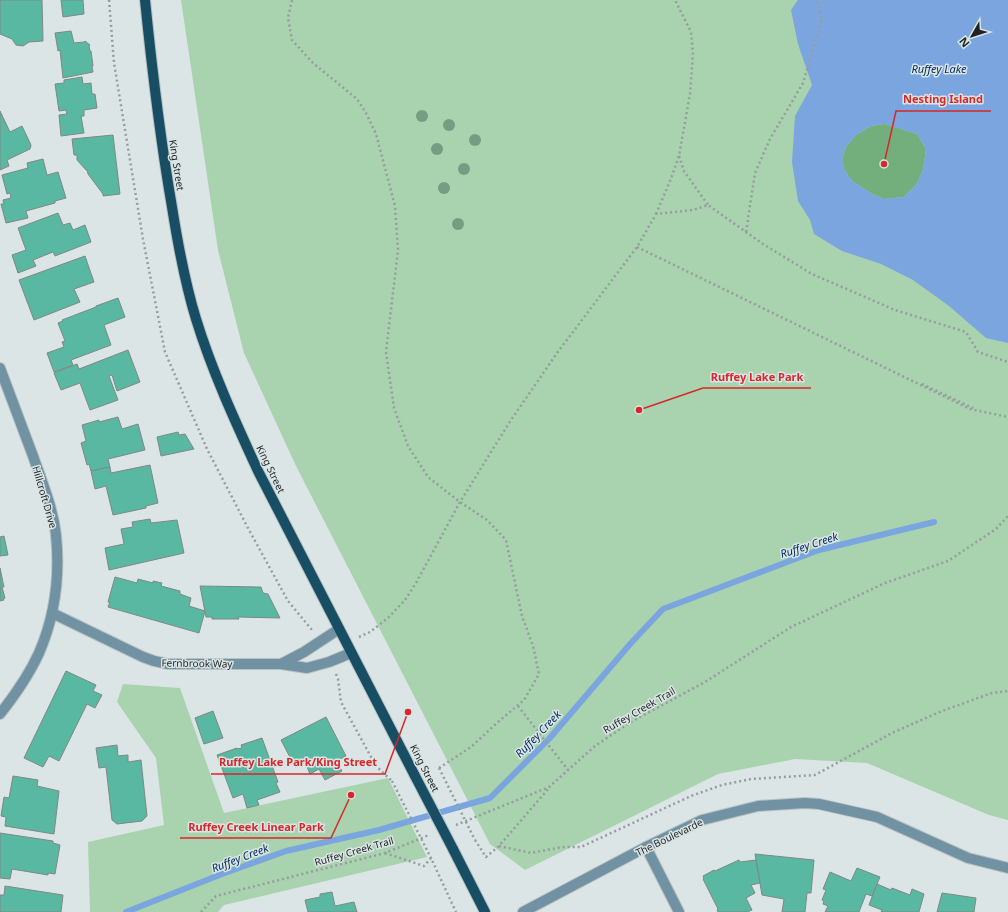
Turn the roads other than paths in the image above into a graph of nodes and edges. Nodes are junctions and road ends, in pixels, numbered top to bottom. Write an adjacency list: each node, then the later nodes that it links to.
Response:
1 (145, 0): 5 (main road, King Street)
2 (0, 368): 3 (street, Hillcroft Drive)
3 (2, 381): 4 (street, Hillcroft Drive)
4 (52, 613): 7 (street, Fernbrook Way); 8 (street, Hillcroft Drive)
5 (339, 629): 6 (main road, King Street); 7 (street, Fernbrook Way)
6 (351, 653): 7 (street, Fernbrook Way); 11 (main road, King Street, bridge)
7 (280, 664)
8 (0, 714)
9 (646, 847): 10 (street, The Boulevarde); 12 (street, The Boulevarde); 13 (street)
10 (1008, 868)
11 (485, 912)
12 (523, 912)
13 (680, 912)

